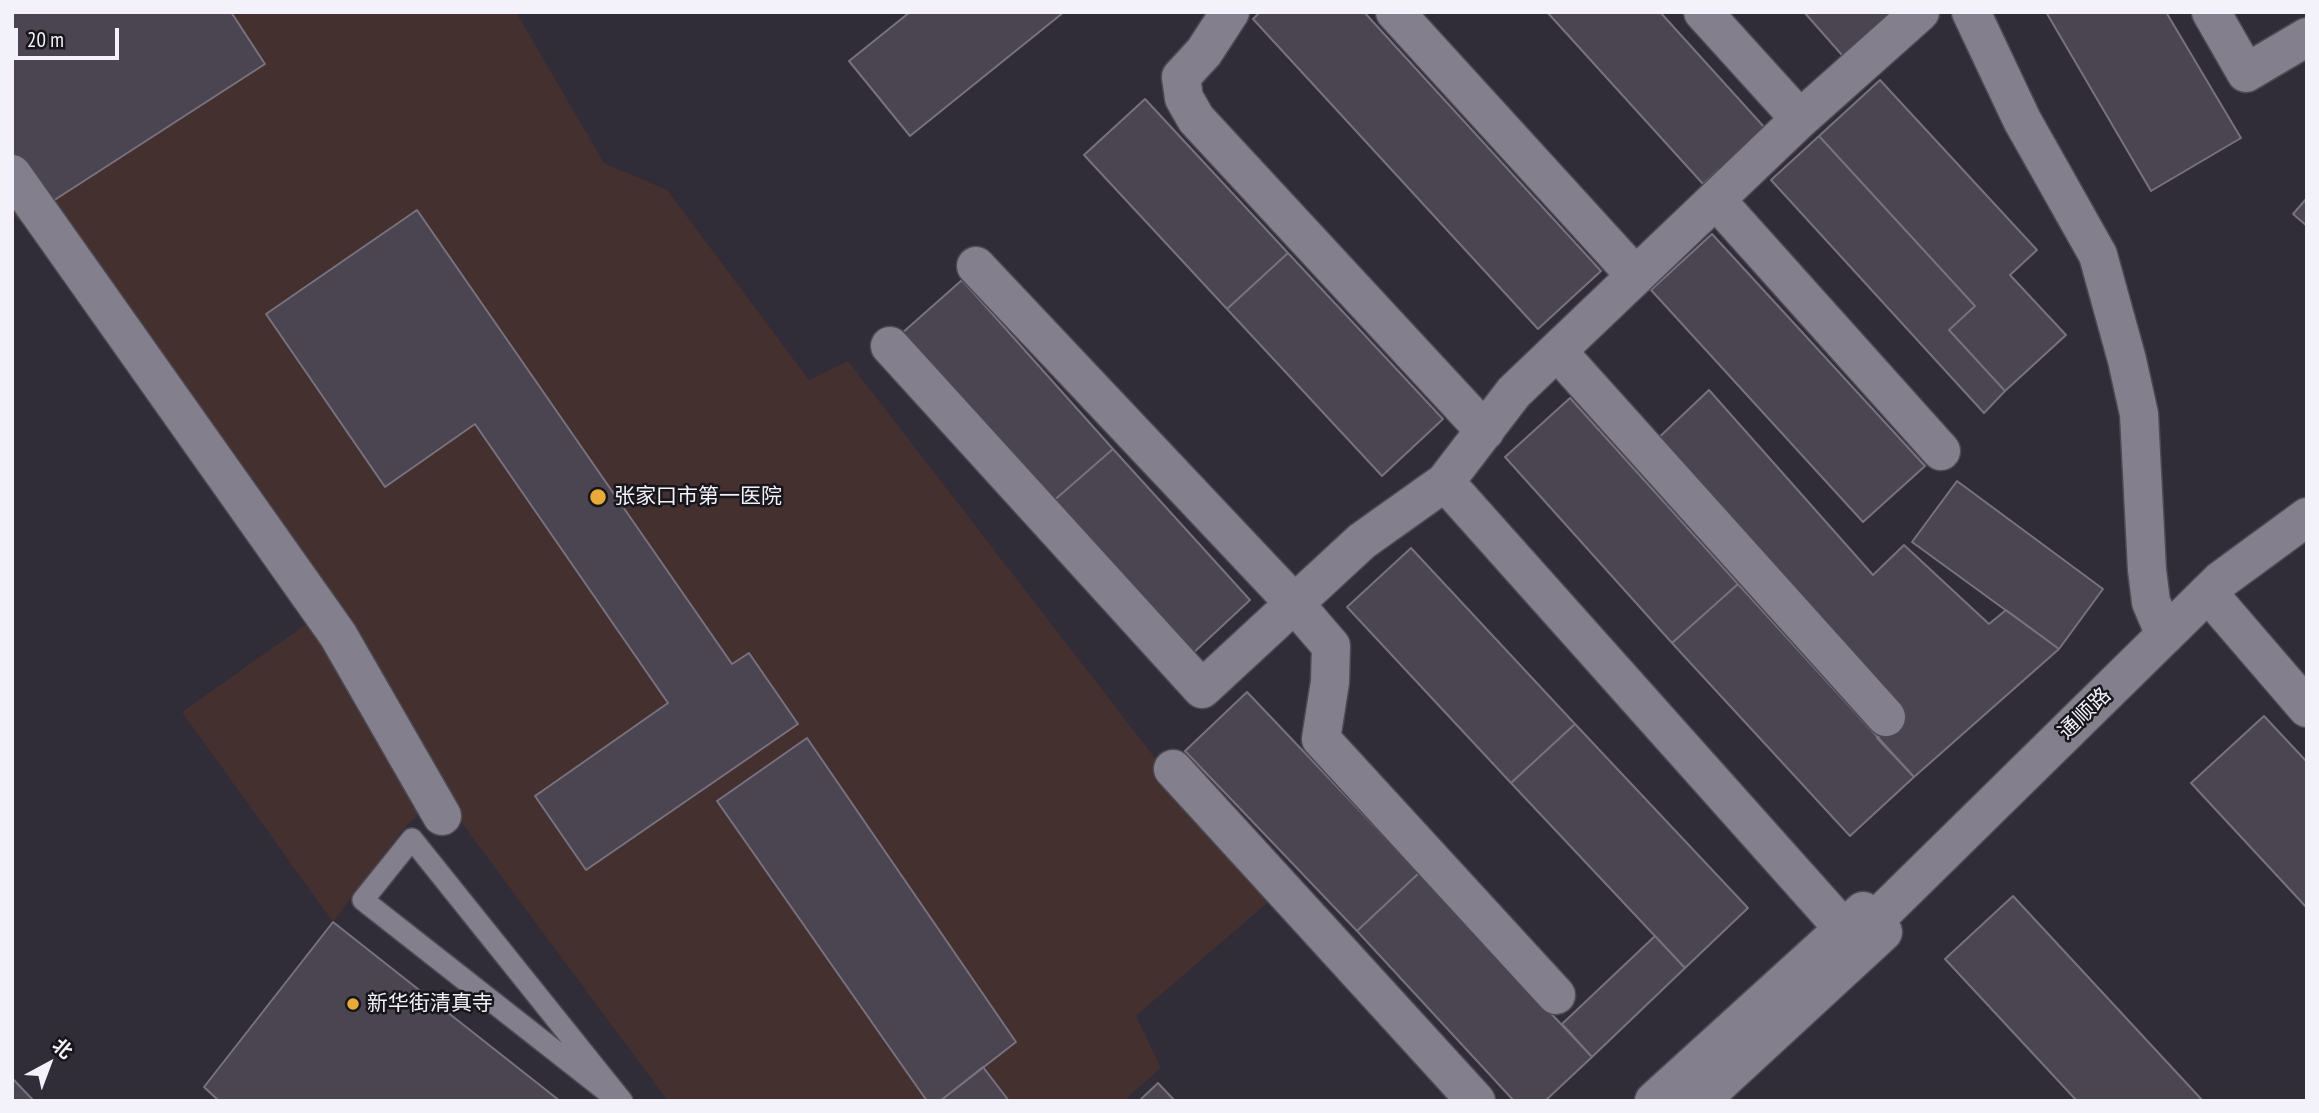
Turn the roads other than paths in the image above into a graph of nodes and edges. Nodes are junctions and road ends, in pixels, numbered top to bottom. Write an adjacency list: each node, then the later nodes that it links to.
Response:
1 (1230, 12): 15 (street)
2 (1395, 12): 12 (street)
3 (1703, 12): 8 (street)
4 (1920, 12): 8 (street)
5 (1971, 12): 21 (street)
6 (2211, 12): 7 (street)
7 (2307, 37)
8 (1800, 119): 10 (street)
9 (12, 174): 25 (street)
10 (1716, 200): 12 (street); 16 (street)
11 (975, 266): 20 (street)
12 (1635, 275): 14 (street)
13 (890, 346): 20 (street)
14 (1557, 351): 15 (street); 23 (street)
15 (1485, 430): 17 (street)
16 (1941, 451)
17 (1445, 482): 20 (street); 26 (street)
18 (2307, 517): 19 (street, 通顺路)
19 (2208, 593): 21 (street, 通顺路); 22 (street)
20 (1294, 603): 27 (street)
21 (2165, 635): 26 (street, 通顺路)
22 (2307, 708)
23 (1886, 717)
24 (1173, 769): 29 (street)
25 (442, 816)
26 (1858, 925): 30 (street, 通顺路); 31 (street)
27 (1556, 995)
28 (620, 1101): 28 (lane)
29 (1476, 1101)
30 (1654, 1101)
31 (1700, 1101)

